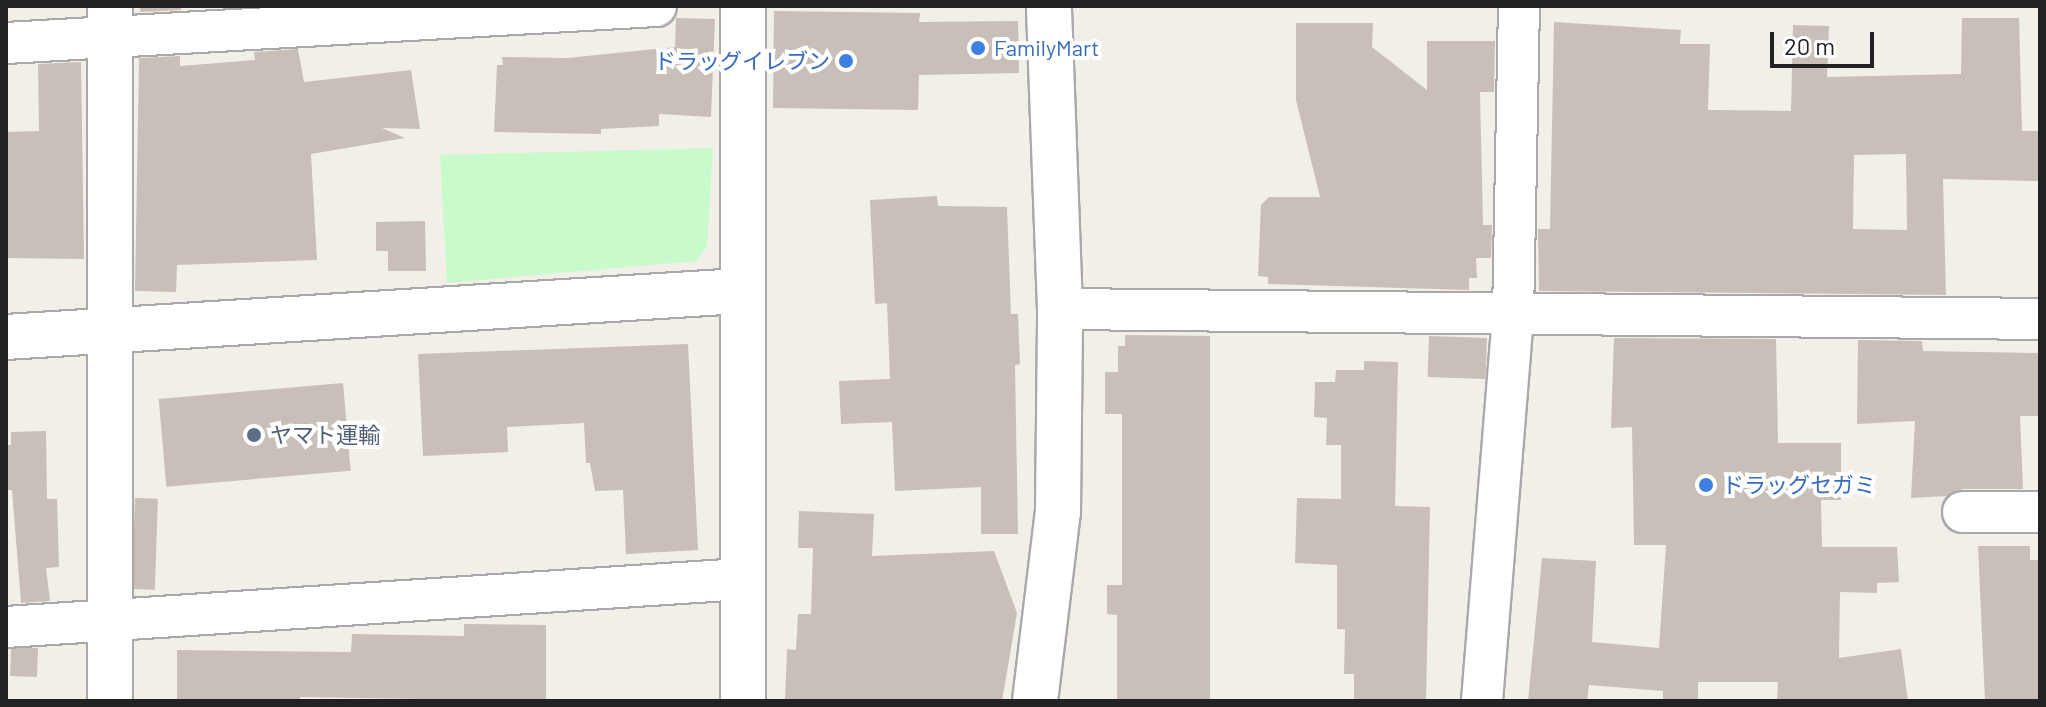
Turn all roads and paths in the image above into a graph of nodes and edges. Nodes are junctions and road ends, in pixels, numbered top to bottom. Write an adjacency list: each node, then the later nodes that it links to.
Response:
1 (656, 6): 5 (street)
2 (743, 6): 8 (street)
3 (1049, 6): 9 (street)
4 (1519, 6): 10 (street)
5 (511, 9): 6 (street)
6 (111, 21): 7 (street); 12 (street)
7 (6, 43)
8 (740, 291): 12 (street); 16 (street)
9 (1060, 309): 10 (street); 21 (street)
10 (1513, 316): 11 (street); 22 (street)
11 (2040, 319)
12 (108, 331): 13 (street); 17 (street)
13 (6, 337)
14 (1963, 512): 15 (street)
15 (2040, 512)
16 (743, 579): 17 (street); 20 (street)
17 (110, 621): 18 (street); 19 (street)
18 (6, 627)
19 (110, 701)
20 (743, 701)
21 (1035, 701)
22 (1482, 701)

